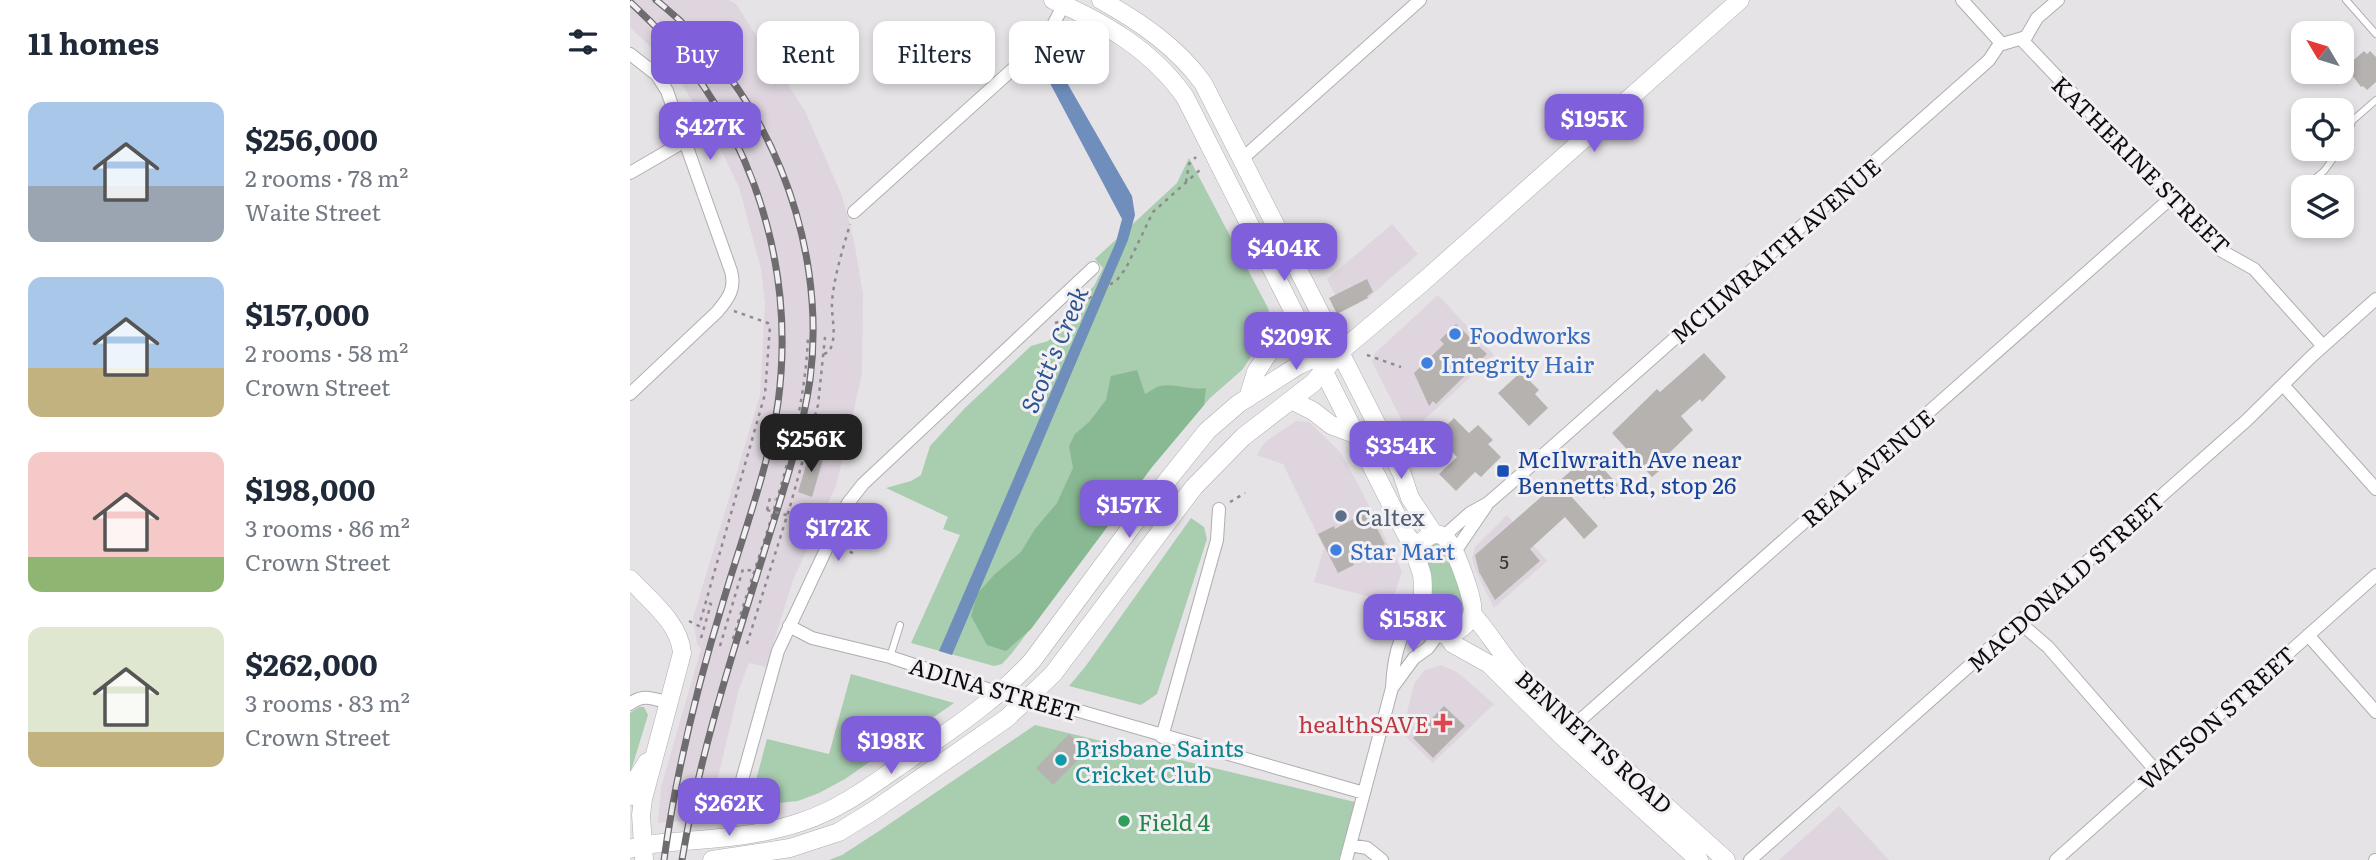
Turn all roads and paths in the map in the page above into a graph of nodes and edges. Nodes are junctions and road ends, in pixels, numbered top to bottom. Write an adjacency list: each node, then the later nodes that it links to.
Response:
1 (1101, 0): 8 (street); 17 (main road)
2 (1420, 0): 17 (street)
3 (1740, 0): 33 (main road)
4 (1962, 0): 11 (street)
5 (2058, 0): 10 (street)
6 (2346, 0): 9 (lane)
7 (1061, 2): 8 (main road); 24 (street)
8 (1091, 18): 28 (main road)
9 (2376, 34)
10 (2022, 40): 11 (street); 23 (street, KATHERINE STREET)
11 (2001, 43): 47 (street, MCILWRAITH AVENUE)
12 (630, 54): 15 (street)
13 (2376, 100): 14 (lane)
14 (2354, 119)
15 (685, 141): 20 (street); 39 (street)
16 (1199, 155): 22 (path)
17 (1242, 158): 33 (main road)
18 (2332, 161): 21 (lane)
19 (1201, 169): 22 (path)
20 (630, 173)
21 (2320, 175)
22 (1186, 182): 29 (path)
23 (2171, 198): 32 (street, KATHERINE STREET); 79 (street, REAL AVENUE)
24 (854, 212): 34 (path)
25 (1093, 268): 29 (street)
26 (2376, 299): 32 (street, MACDONALD STREET)
27 (734, 311): 59 (path)
28 (1294, 314): 36 (main road); 40 (main road)
29 (1042, 323): 65 (street)
30 (808, 337): 45 (path)
31 (825, 337): 34 (path)
32 (2323, 346): 38 (street, MACDONALD STREET)
33 (1341, 351): 36 (main road); 50 (main road)
34 (824, 354): 46 (path)
35 (1367, 355): 37 (path)
36 (1320, 365): 40 (main road); 41 (main road); 42 (main road)
37 (1401, 367)
38 (2283, 385): 43 (street); 63 (street, MACDONALD STREET)
39 (630, 394)
40 (1248, 398): 74 (main road)
41 (1291, 400): 42 (main road); 75 (main road)
42 (1355, 434): 53 (main road)
43 (2376, 489)
44 (1245, 493): 49 (path)
45 (775, 499): 48 (path, bridge); 56 (path)
46 (791, 503): 48 (path); 70 (path)
47 (1488, 503): 50 (street, MCILWRAITH AVENUE); 54 (street, MCILWRAITH AVENUE)
48 (798, 505): 51 (path)
49 (1219, 509): 80 (street)
50 (1439, 535): 53 (main road); 54 (main road)
51 (816, 538)
52 (839, 547): 55 (path)
53 (1417, 547): 60 (main road)
54 (1454, 553): 61 (main road)
55 (857, 555)
56 (753, 571): 69 (path); 71 (path)
57 (2376, 575): 67 (street, WATSON STREET)
58 (630, 579): 76 (main road)
59 (707, 602): 62 (path); 68 (path)
60 (1422, 611): 66 (main road, BENNETTS ROAD); 73 (street)
61 (1472, 614): 66 (main road); 79 (main road, BENNETTS ROAD)
62 (686, 620)
63 (2019, 622): 82 (street); 94 (street, MACDONALD STREET)
64 (900, 625): 72 (lane)
65 (789, 626): 72 (street, ADINA STREET); 83 (street)
66 (1443, 634): 73 (street); 79 (main road, BENNETTS ROAD)
67 (2308, 635): 78 (street); 82 (street, WATSON STREET)
68 (701, 638)
69 (733, 639)
70 (747, 644)
71 (720, 646)
72 (890, 657): 74 (street, ADINA STREET)
73 (1392, 688): 84 (street)
74 (1001, 693): 75 (street, ADINA STREET); 88 (main road)
75 (1030, 698): 80 (street, ADINA STREET); 90 (main road)
76 (669, 703): 77 (street); 81 (main road)
77 (630, 704)
78 (2376, 712)
79 (1569, 730): 89 (main road, BENNETTS ROAD); 93 (main road, BENNETTS ROAD)
80 (1162, 737): 84 (street, ADINA STREET)
81 (655, 750): 85 (main road); 88 (main road)
82 (2156, 771): 95 (street, WATSON STREET)
83 (742, 780): 86 (path)
84 (1364, 793): 87 (street)
85 (630, 796)
86 (726, 817)
87 (1350, 845): 91 (street); 92 (street)
88 (635, 851)
89 (1720, 858)
90 (712, 860)
91 (1346, 860)
92 (1382, 860)
93 (1699, 860)
94 (1750, 860)
95 (2056, 860)

